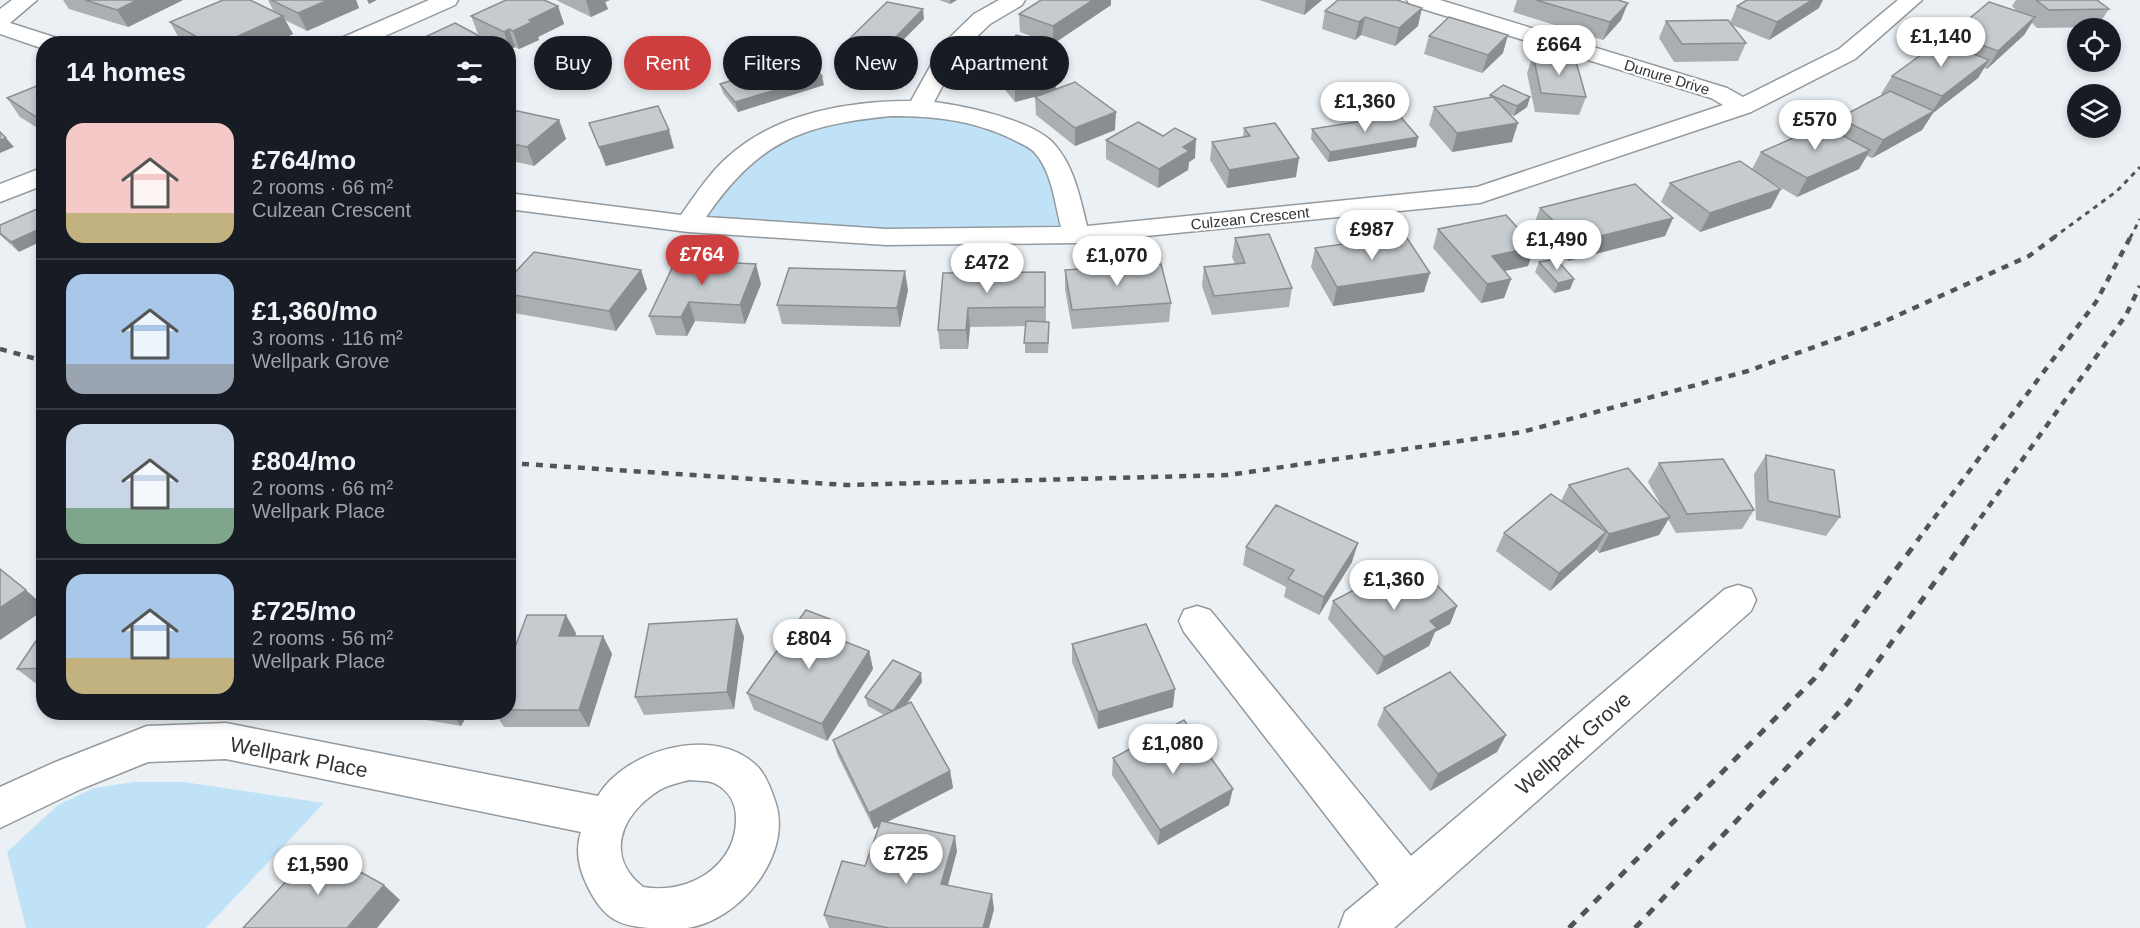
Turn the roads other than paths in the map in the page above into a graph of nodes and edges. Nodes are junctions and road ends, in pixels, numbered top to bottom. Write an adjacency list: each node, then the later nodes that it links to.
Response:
1 (26, 0): 6 (street)
2 (447, 0): 8 (street)
3 (1014, 0): 11 (street)
4 (1418, 0): 10 (street, Dunure Drive)
5 (1911, 0): 10 (street, Culzean Crescent)
6 (0, 20)
7 (0, 27): 9 (street)
8 (364, 36)
9 (36, 39)
10 (1742, 106): 16 (street, Culzean Crescent)
11 (919, 108): 15 (street); 16 (street)
12 (36, 178): 13 (street)
13 (0, 194)
14 (516, 202): 15 (street, Culzean Crescent)
15 (688, 224): 16 (street, Culzean Crescent)
16 (1076, 235)
17 (1738, 600): 21 (street, Wellpark Grove)
18 (1197, 621): 21 (street)
19 (0, 808): 20 (street, Wellpark Place)
20 (608, 818)
21 (1408, 887): 22 (street, Wellpark Grove)
22 (1361, 928)

